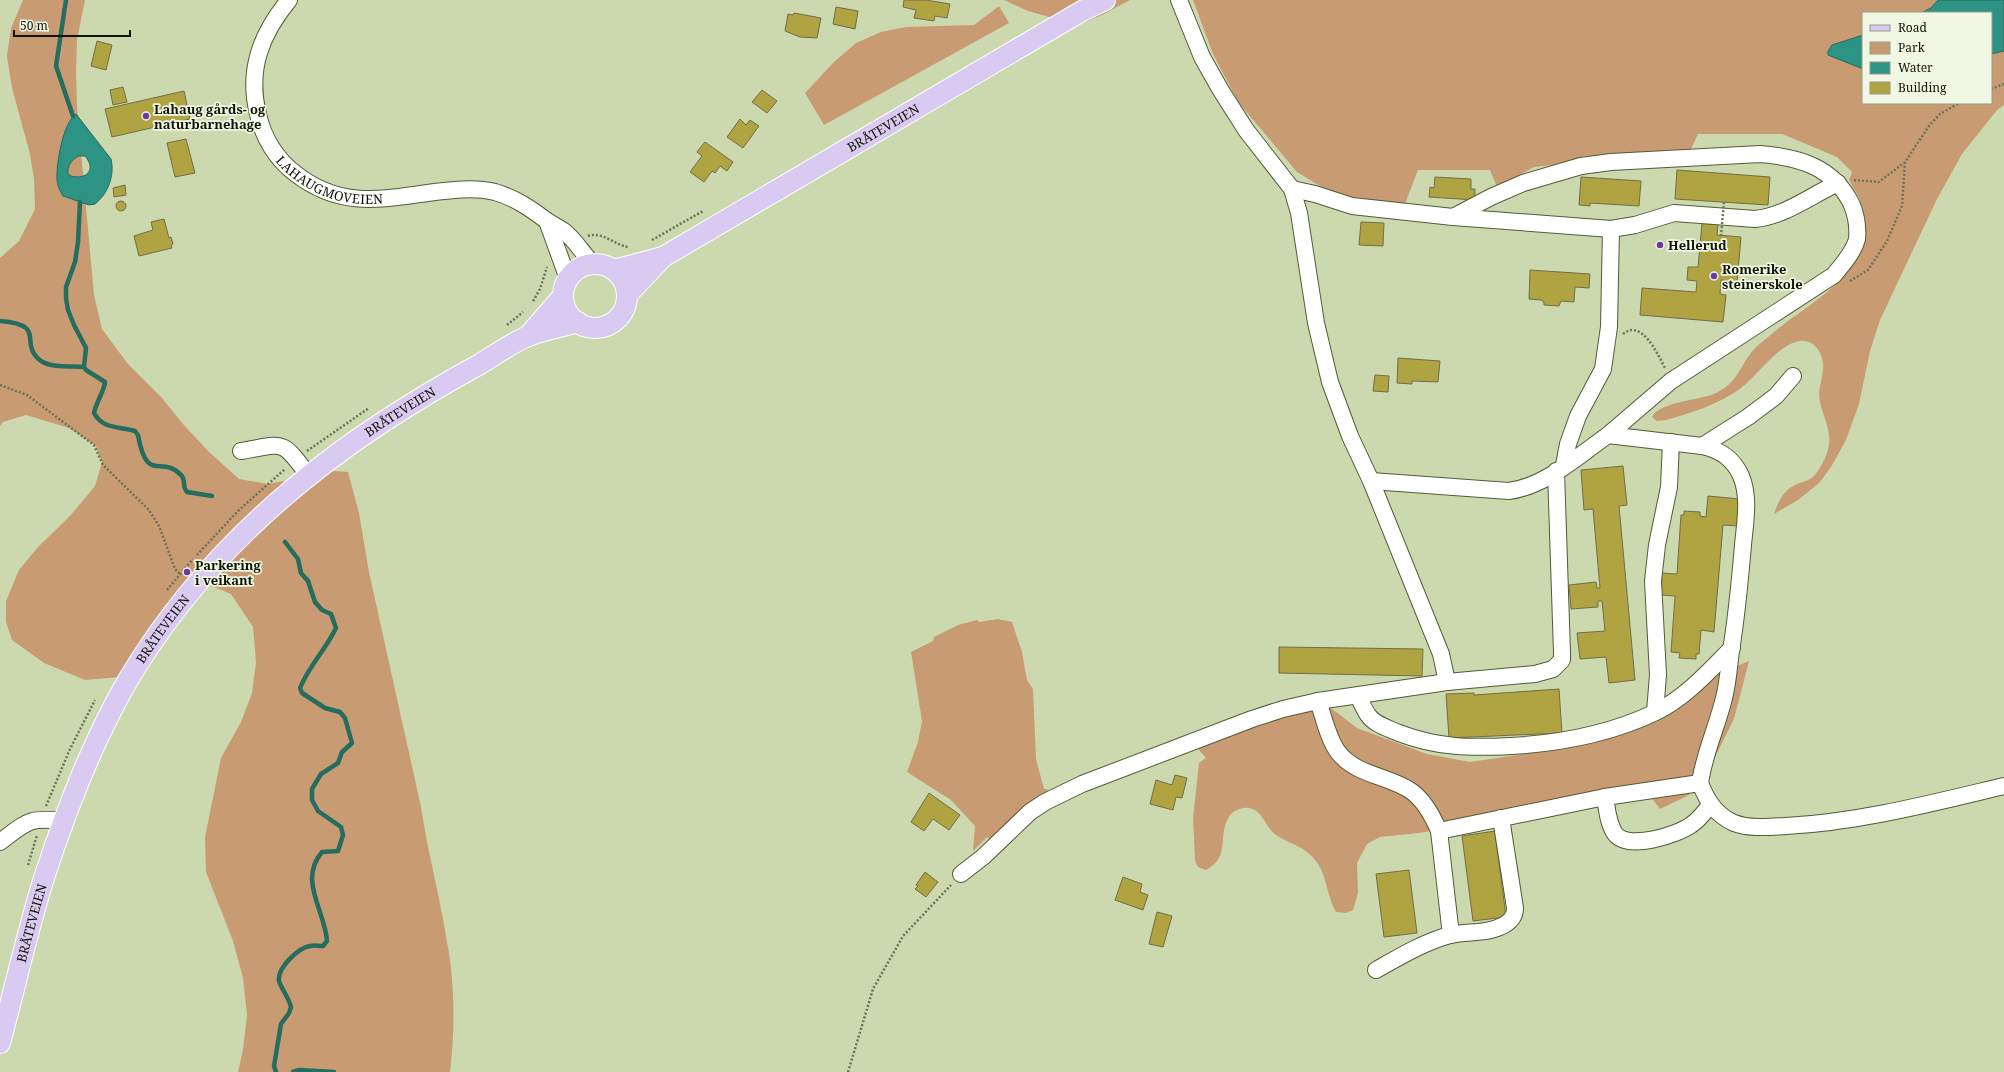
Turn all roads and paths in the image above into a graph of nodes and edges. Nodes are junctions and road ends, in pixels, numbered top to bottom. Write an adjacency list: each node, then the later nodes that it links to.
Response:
1 (289, 0): 13 (street, LAHAUGMOVEIEN)
2 (1104, 0): 19 (main road, BRÅTEVEIEN)
3 (1178, 0): 9 (street)
4 (2004, 84): 5 (path)
5 (1992, 89)
6 (1957, 104): 7 (path)
7 (1905, 162): 8 (path); 23 (path)
8 (1834, 179): 12 (street); 14 (street); 23 (street)
9 (1292, 189): 12 (street); 42 (street)
10 (1724, 202): 15 (path, bridge)
11 (710, 207): 17 (path)
12 (1453, 217): 14 (street)
13 (547, 221): 21 (street, LAHAUGMOVEIEN); 24 (street)
14 (1611, 229): 41 (street)
15 (1721, 236)
16 (582, 238): 18 (path)
17 (649, 242)
18 (634, 247)
19 (663, 257): 22 (main road, BRÅTEVEIEN); 25 (main road, BRÅTEVEIEN)
20 (548, 262): 26 (path)
21 (593, 264): 22 (main road); 24 (main road)
22 (614, 270): 25 (main road)
23 (1822, 284): 33 (street)
24 (566, 288): 28 (main road); 31 (main road, BRÅTEVEIEN)
25 (627, 295): 28 (main road)
26 (530, 306)
27 (526, 310): 29 (path)
28 (578, 322): 31 (main road, BRÅTEVEIEN)
29 (505, 326)
30 (1622, 335): 33 (path)
31 (528, 336): 40 (main road, BRÅTEVEIEN)
32 (1792, 376): 38 (street)
33 (1671, 381): 36 (street)
34 (0, 385): 43 (path)
35 (373, 406): 40 (path)
36 (1608, 435): 37 (street); 41 (street)
37 (1671, 442): 38 (street); 50 (street)
38 (1702, 446): 45 (street)
39 (241, 451): 40 (street)
40 (302, 468): 43 (main road, BRÅTEVEIEN); 43 (path)
41 (1560, 468): 42 (street); 46 (street)
42 (1371, 481): 46 (street)
43 (187, 580): 44 (path); 57 (main road, BRÅTEVEIEN)
44 (166, 591)
45 (1732, 648): 50 (street); 51 (street)
46 (1447, 682): 48 (street)
47 (99, 693): 56 (path)
48 (1358, 696): 49 (street); 50 (street)
49 (1318, 701): 58 (street); 61 (street)
50 (1656, 712)
51 (1700, 783): 53 (street); 54 (street)
52 (2004, 786): 54 (street)
53 (1605, 797): 54 (street); 55 (street)
54 (1710, 805)
55 (1501, 818): 58 (street); 62 (street)
56 (42, 819): 57 (street); 59 (street); 60 (path)
57 (63, 821): 64 (main road, BRÅTEVEIEN)
58 (1439, 831): 62 (street)
59 (0, 842)
60 (27, 868)
61 (961, 874): 65 (path)
62 (1451, 935): 63 (street)
63 (1376, 970)
64 (0, 1043)
65 (848, 1072)

